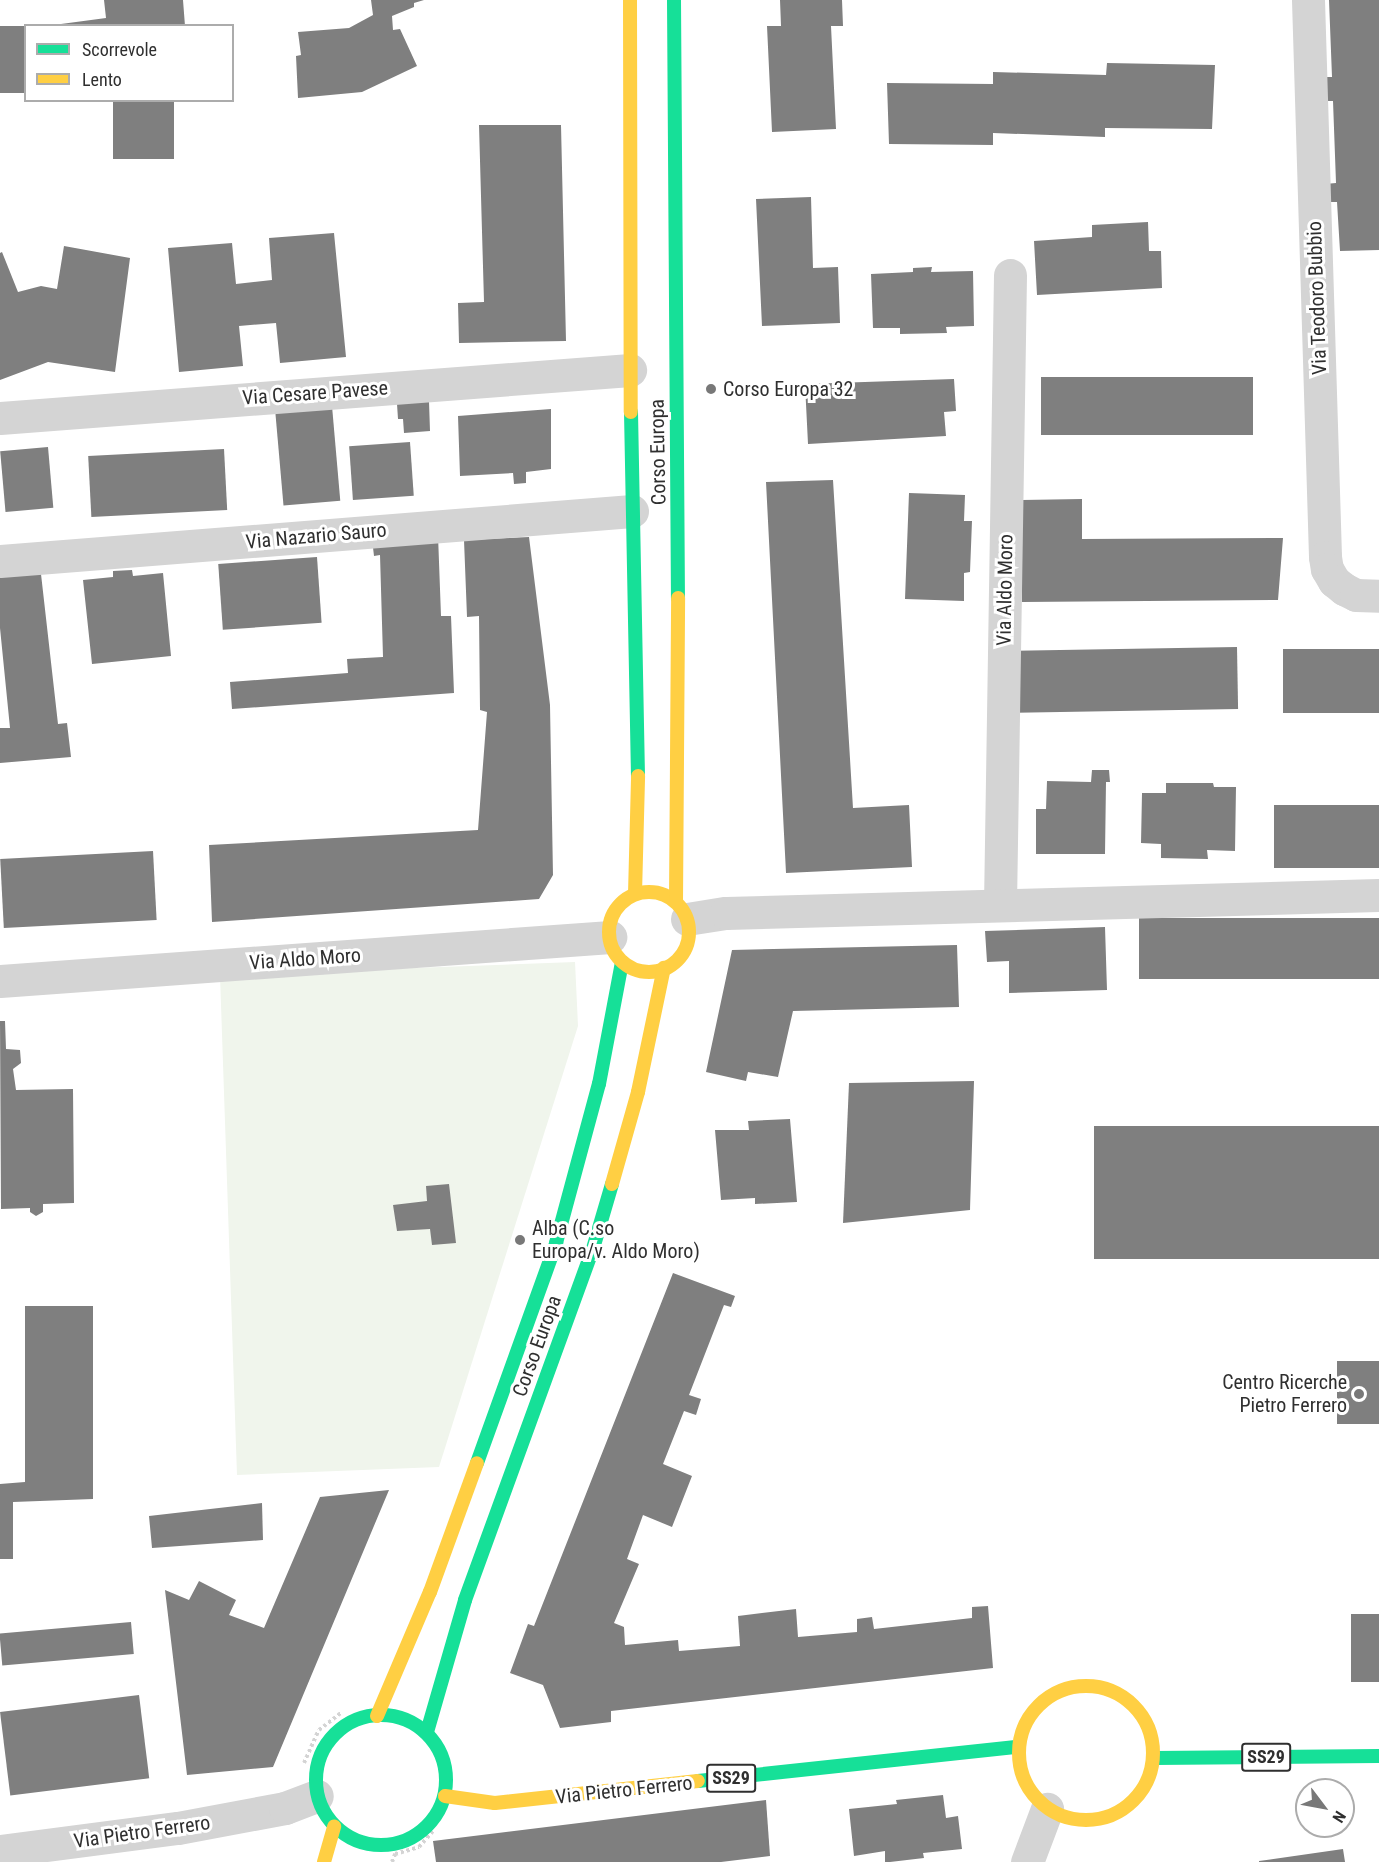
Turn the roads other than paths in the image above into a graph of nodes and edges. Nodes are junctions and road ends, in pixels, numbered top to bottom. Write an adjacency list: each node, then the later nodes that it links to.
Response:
1 (630, 0): 5 (main road, Corso Europa)
2 (674, 0): 13 (main road, Corso Europa)
3 (1308, 0): 9 (street, Via Teodoro Bubbio)
4 (1010, 274): 12 (street, Via Aldo Moro)
5 (630, 370): 6 (street, Via Cesare Pavese); 7 (main road, Corso Europa)
6 (0, 418)
7 (632, 511): 8 (street, Via Nazario Sauro); 10 (main road, Corso Europa)
8 (0, 561)
9 (1379, 596)
10 (635, 894): 13 (main road); 14 (main road, Corso Europa)
11 (1379, 895): 12 (street)
12 (1000, 905): 13 (street)
13 (682, 911): 15 (main road, Corso Europa)
14 (616, 949): 15 (main road); 16 (street, Via Aldo Moro); 17 (main road, Corso Europa)
15 (664, 968): 18 (main road, Corso Europa)
16 (0, 981)
17 (377, 1716): 18 (main road); 22 (main road)
18 (428, 1732): 23 (main road)
19 (1018, 1747): 21 (main road); 23 (main road, Via Pietro Ferrero / SS29); 24 (main road)
20 (1379, 1756): 21 (main road, SS29)
21 (1154, 1758): 24 (main road)
22 (317, 1796): 25 (main road); 27 (street, Via Pietro Ferrero)
23 (445, 1796): 26 (main road)
24 (1047, 1809): 30 (street)
25 (334, 1826): 26 (main road); 28 (main road)
26 (385, 1846): 29 (main road)
27 (0, 1851)
28 (324, 1862)
29 (378, 1862)
30 (1027, 1862)

